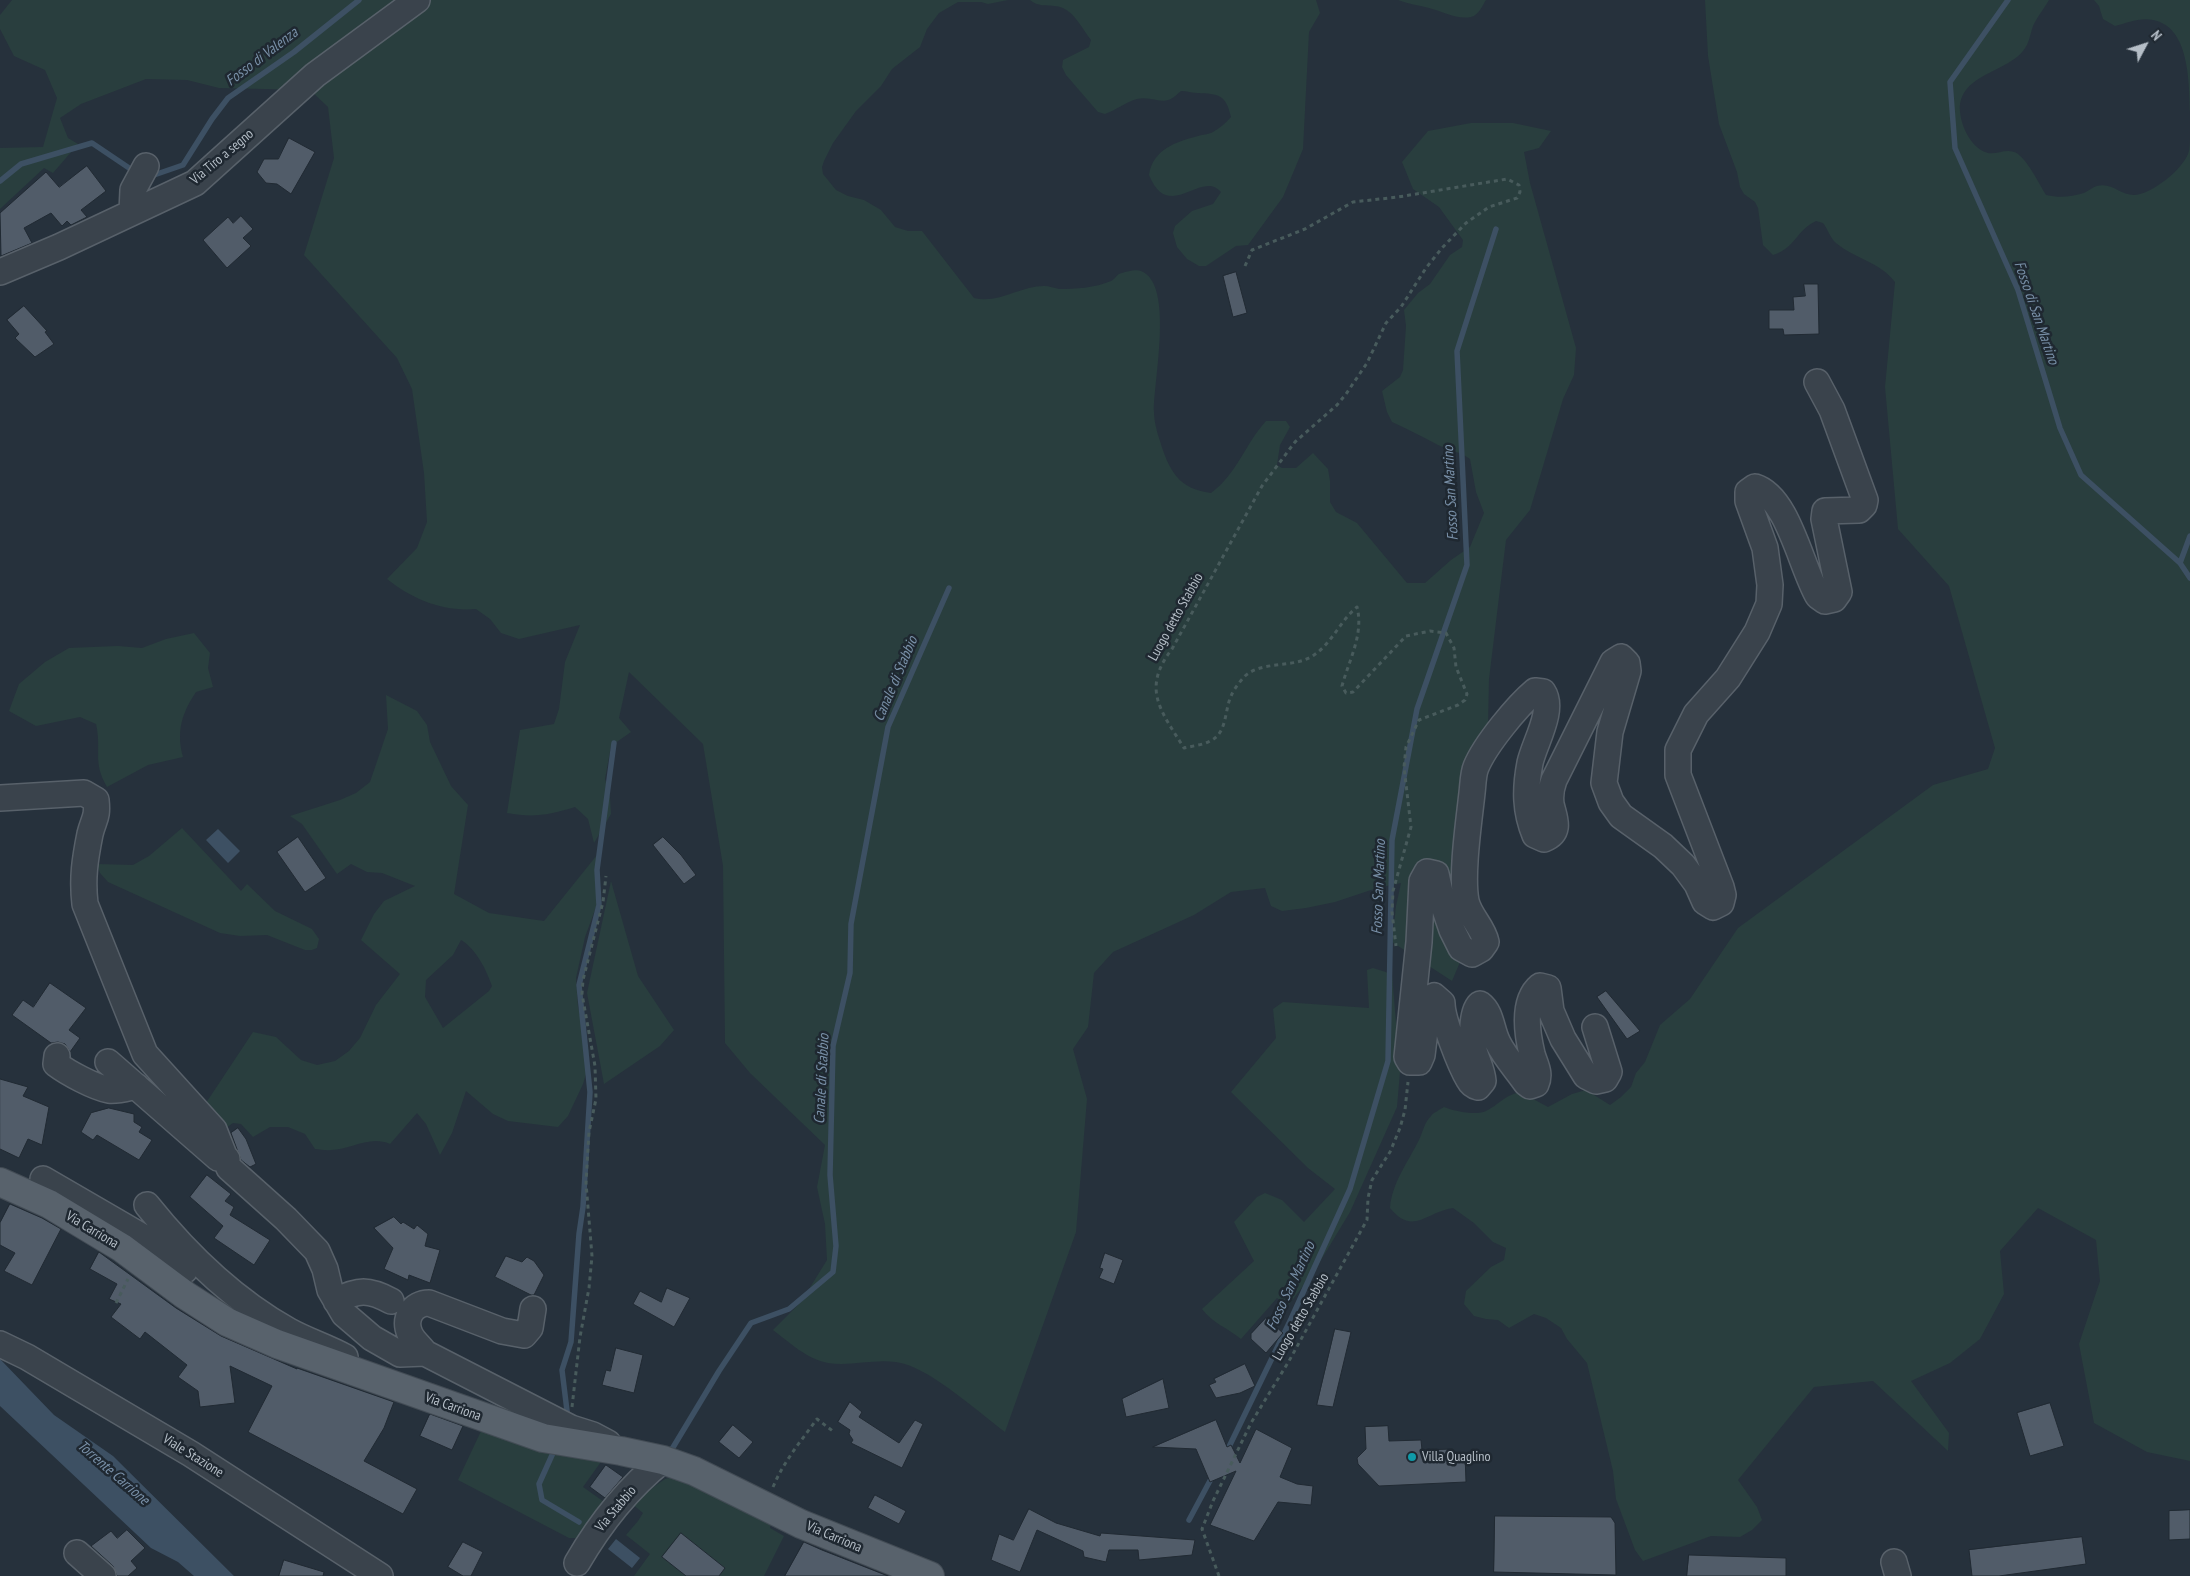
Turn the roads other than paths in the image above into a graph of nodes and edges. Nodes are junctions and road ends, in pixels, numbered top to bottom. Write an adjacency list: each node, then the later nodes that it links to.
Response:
1 (417, 0): 3 (street, Via Tiro a segno)
2 (146, 166): 3 (street)
3 (133, 201): 4 (street, Via Tiro a segno)
4 (0, 272)
5 (1817, 382): 7 (street)
6 (0, 798): 11 (street)
7 (1595, 1027)
8 (57, 1056): 10 (street)
9 (108, 1062): 10 (street)
10 (136, 1086): 11 (street)
11 (227, 1159): 16 (street)
12 (42, 1179): 15 (street)
13 (0, 1182): 21 (main road, Via Carriona)
14 (147, 1205): 15 (street)
15 (221, 1283): 21 (street)
16 (336, 1301): 17 (street); 20 (street)
17 (391, 1301)
18 (533, 1309): 20 (street)
19 (0, 1344): 27 (street, Viale Stazione)
20 (425, 1352): 22 (street)
21 (397, 1386): 22 (main road, Via Carriona)
22 (621, 1451): 23 (main road, Via Carriona)
23 (663, 1460): 25 (street, Via Stabbio); 28 (main road, Via Carriona)
24 (77, 1552): 26 (street)
25 (577, 1563)
26 (103, 1576)
27 (380, 1576)
28 (930, 1576)

